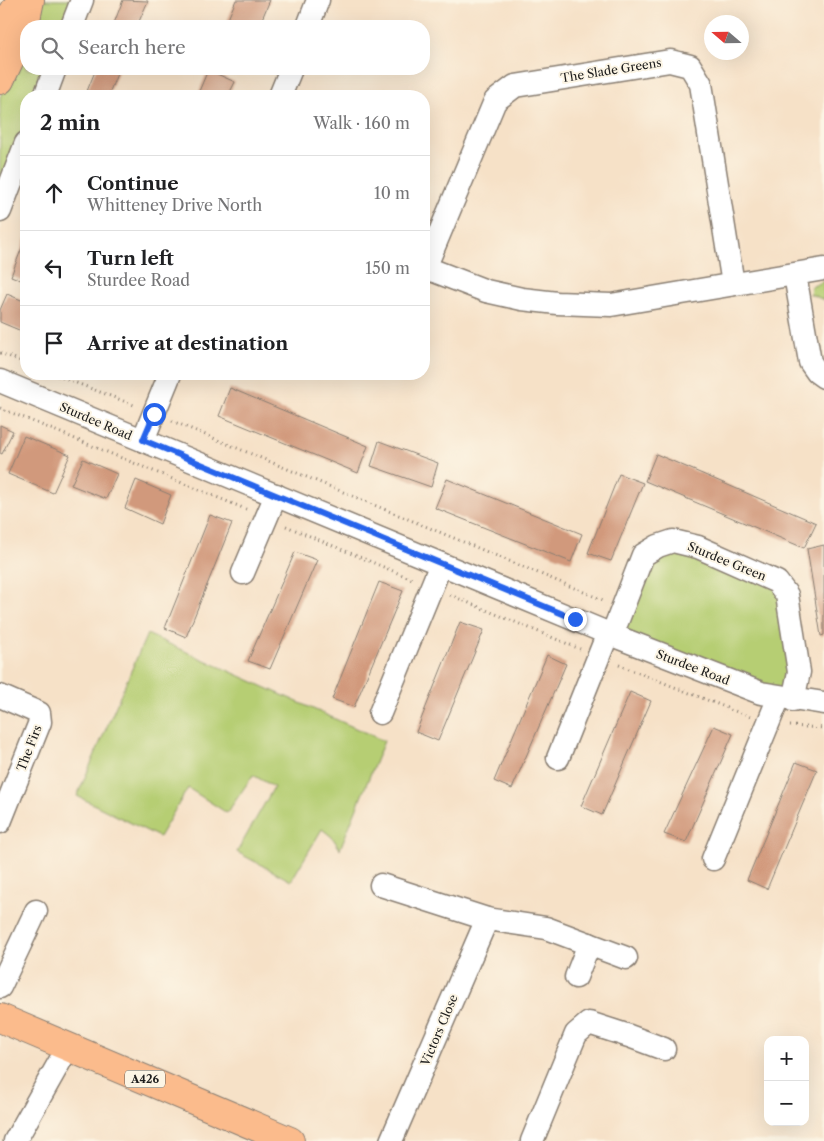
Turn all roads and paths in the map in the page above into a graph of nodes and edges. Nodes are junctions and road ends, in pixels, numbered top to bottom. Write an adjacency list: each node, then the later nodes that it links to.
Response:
1 (21, 0): 8 (main road)
2 (30, 0): 5 (main road)
3 (82, 0): 6 (street)
4 (318, 0): 7 (street)
5 (26, 20)
6 (74, 20)
7 (310, 20)
8 (0, 34)
9 (20, 38): 12 (main road)
10 (53, 75): 13 (street)
11 (289, 75): 14 (street)
12 (0, 80)
13 (46, 90)
14 (282, 90)
15 (20, 159): 16 (street)
16 (0, 211)
17 (430, 256): 21 (street, The Slade Greens)
18 (824, 268): 20 (street, The Slade Greens)
19 (430, 270): 21 (street, The Slade Greens)
20 (795, 275): 21 (street, The Slade Greens); 24 (street)
21 (733, 284)
22 (0, 353): 23 (path)
23 (20, 361)
24 (824, 376)
25 (69, 380): 28 (path)
26 (168, 380): 28 (street)
27 (0, 381): 29 (street, Sturdee Road)
28 (154, 414): 29 (street); 33 (path)
29 (143, 440): 30 (street, Sturdee Road)
30 (276, 495): 31 (street, Sturdee Road); 32 (street)
31 (441, 564): 34 (street, Sturdee Road); 38 (street)
32 (244, 573)
33 (622, 608): 34 (street, Sturdee Green); 36 (street, Sturdee Green)
34 (610, 634): 36 (street, Sturdee Road); 39 (street)
35 (0, 696): 40 (street, The Firs)
36 (786, 698): 37 (street, Sturdee Road); 41 (street)
37 (824, 703)
38 (380, 713)
39 (558, 758)
40 (0, 822)
41 (713, 859)
42 (381, 885): 44 (street)
43 (36, 911): 48 (street)
44 (487, 919): 45 (street); 54 (street, Victors Close)
45 (589, 944): 46 (street); 47 (street)
46 (626, 958)
47 (576, 976)
48 (0, 987)
49 (0, 1018): 50 (main road, A426)
50 (68, 1046): 52 (street); 53 (main road, A426)
51 (664, 1050): 55 (street)
52 (15, 1141)
53 (290, 1141)
54 (391, 1141)
55 (532, 1141)

